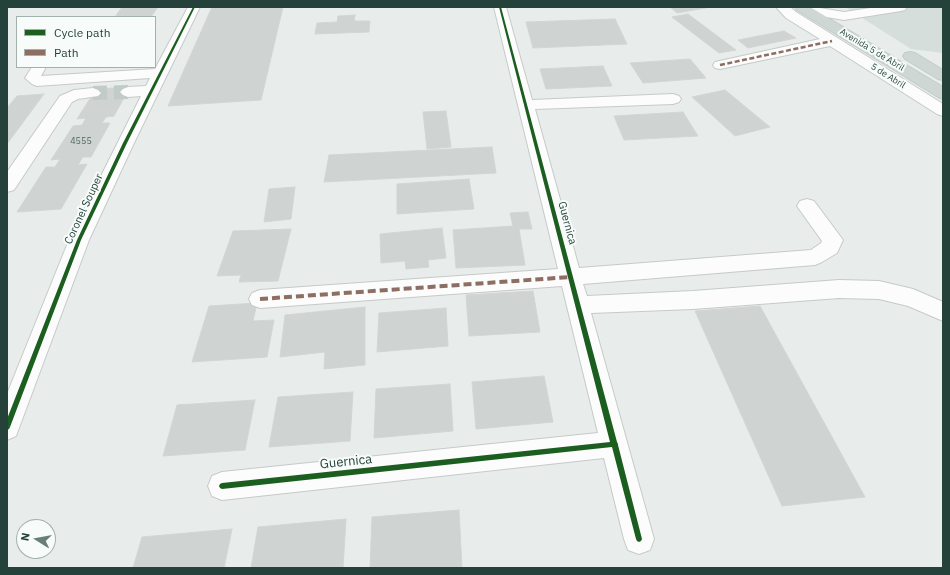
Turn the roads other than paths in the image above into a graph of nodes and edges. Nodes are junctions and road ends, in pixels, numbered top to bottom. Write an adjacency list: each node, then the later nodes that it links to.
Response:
1 (194, 7): 14 (street, Coronel Souper)
2 (500, 7): 19 (street, Guernica)
3 (782, 7): 9 (street, 5 de Abril)
4 (801, 7): 7 (street); 17 (main road, Avenida 5 de Abril)
5 (827, 7): 7 (main road, Avenida 5 de Abril)
6 (901, 7): 7 (street)
7 (844, 16): 8 (main road, Avenida 5 de Abril)
8 (864, 28)
9 (832, 41): 11 (street); 20 (street, 5 de Abril)
10 (897, 48): 13 (main road, Avenida 5 de Abril)
11 (720, 65)
12 (38, 68): 14 (street)
13 (943, 76)
14 (156, 82): 15 (street); 27 (street, Coronel Souper)
15 (128, 92)
16 (93, 94): 21 (street)
17 (943, 94)
18 (673, 99): 19 (street)
19 (525, 105): 23 (street, Guernica)
20 (943, 111)
21 (7, 186)
22 (807, 206): 23 (street)
23 (571, 276): 24 (street); 25 (street, Guernica)
24 (260, 299)
25 (578, 305): 26 (street); 28 (street, Guernica)
26 (943, 312)
27 (7, 427)
28 (615, 444): 29 (street, Guernica); 30 (street, Guernica)
29 (222, 486)
30 (639, 539)

